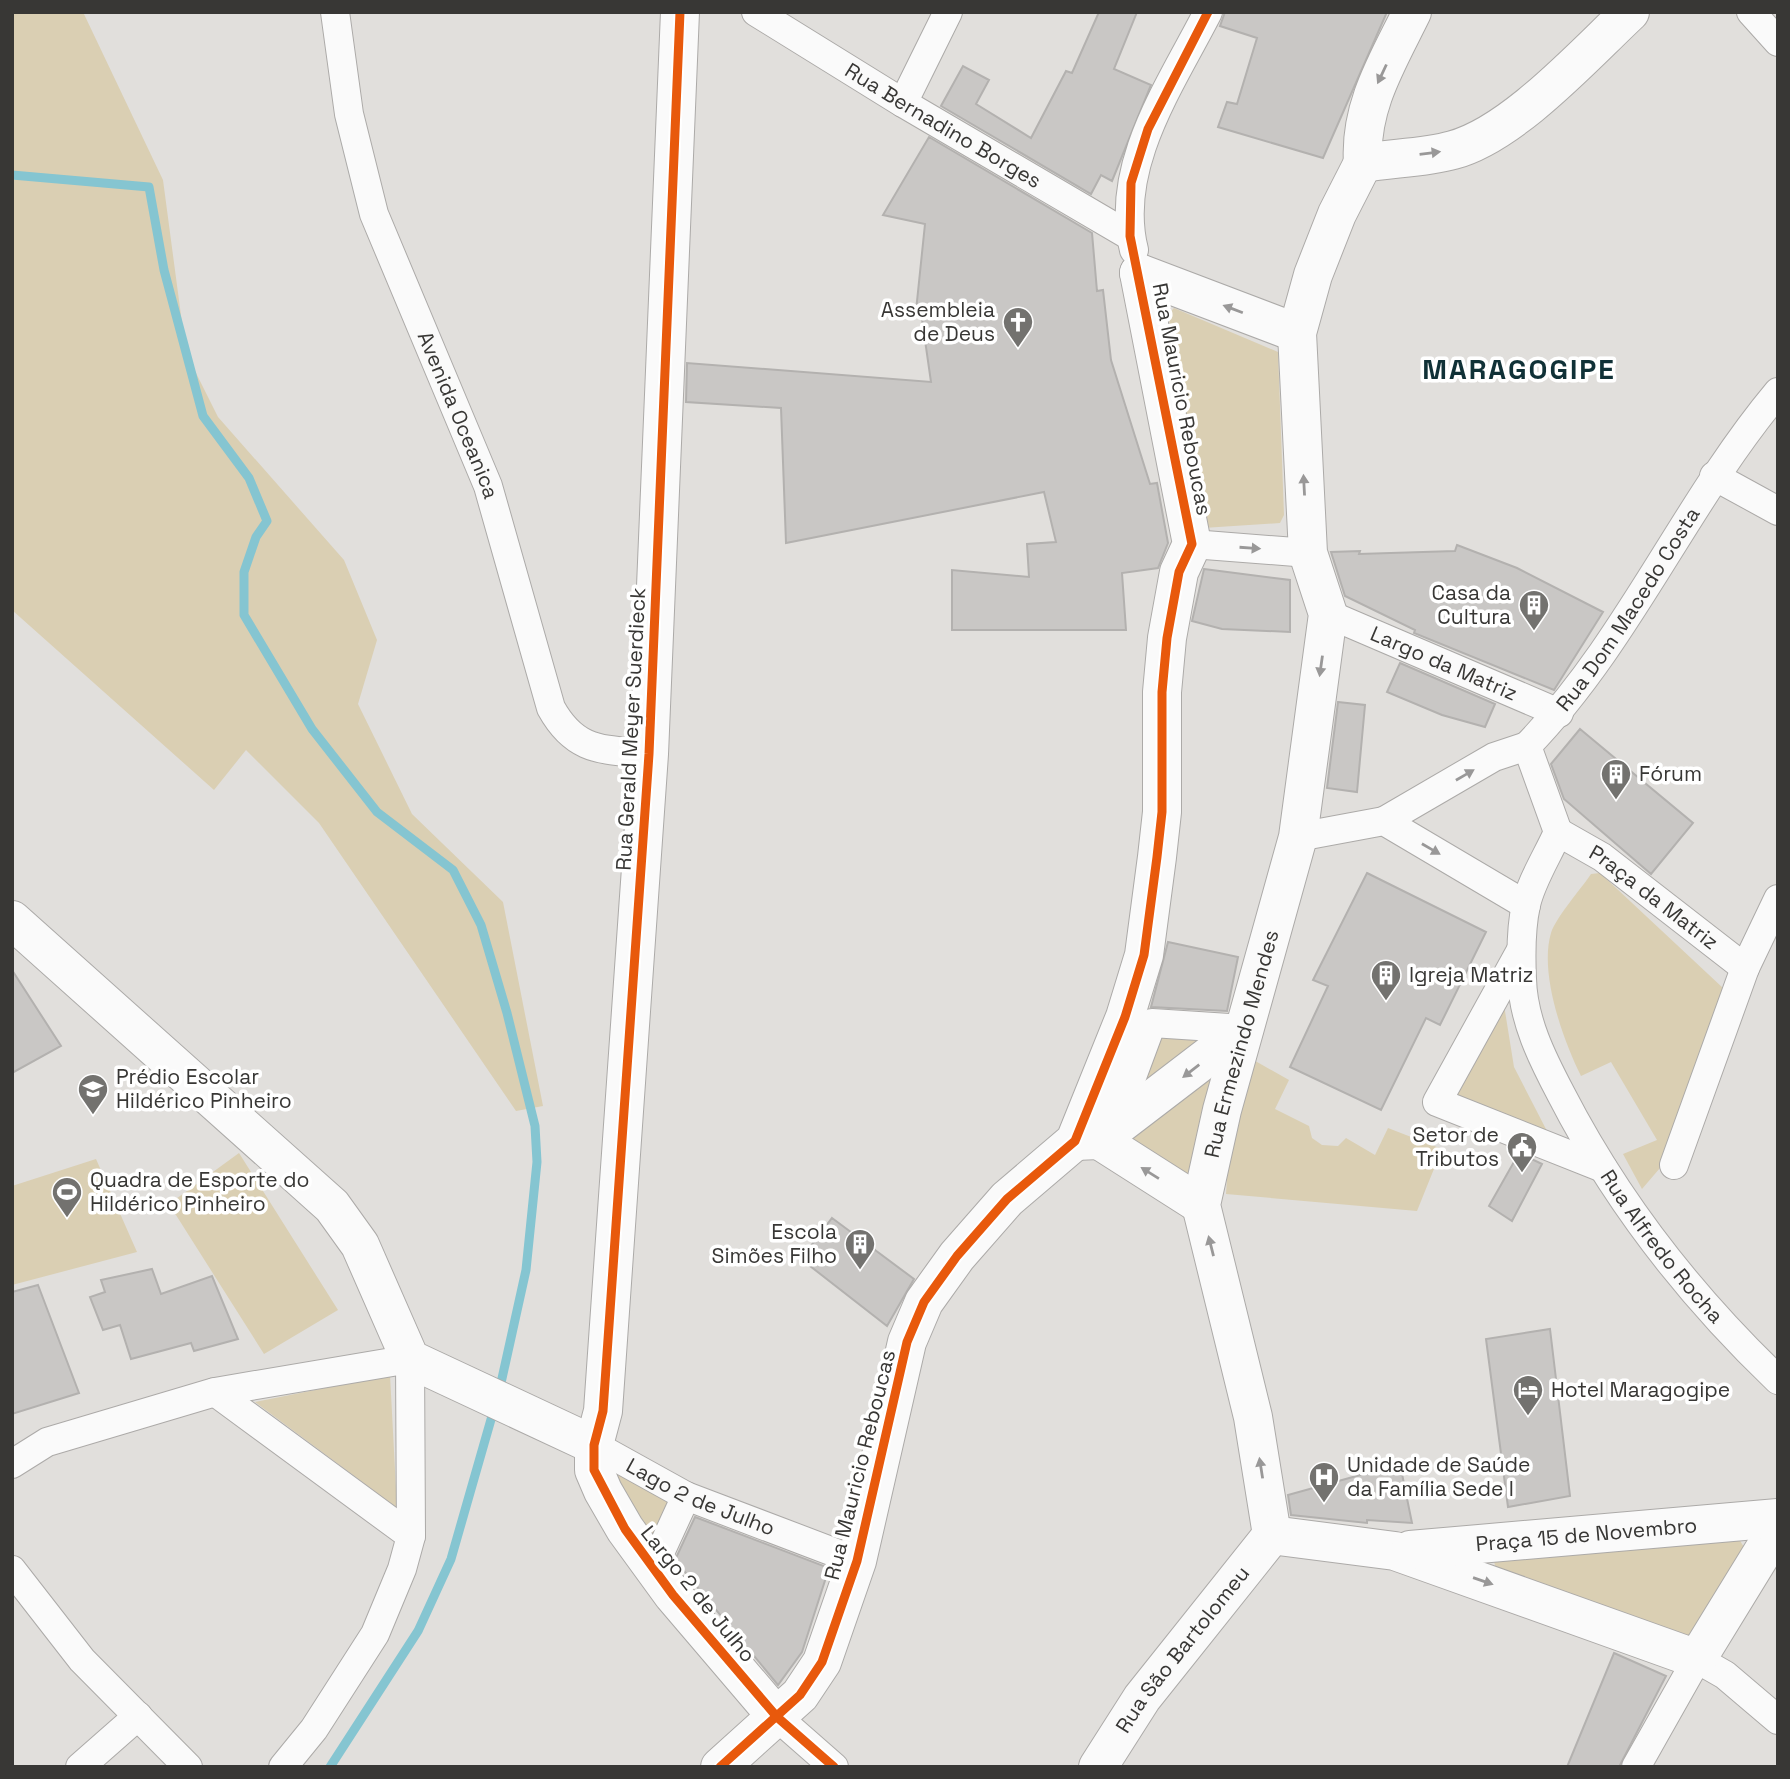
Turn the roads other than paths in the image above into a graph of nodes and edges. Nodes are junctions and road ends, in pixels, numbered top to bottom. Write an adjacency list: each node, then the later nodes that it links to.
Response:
1 (335, 12): 23 (street, Avenida Oceanica)
2 (680, 12): 23 (street, Rua Gerald Meyer Suerdieck)
3 (756, 12): 10 (street, Rua Bernadino Borges)
4 (948, 12): 10 (street)
5 (1208, 12): 12 (street, Rua Mauricio Reboucas)
6 (1412, 12): 11 (street, one-way to 11)
7 (1630, 12): 11 (street, one-way to 7)
8 (1751, 12): 9 (street)
9 (1778, 42)
10 (903, 103): 12 (street, Rua Bernadino Borges)
11 (1363, 163): 14 (street, Rua Ermezindo Mendes)
12 (1130, 236): 13 (street, Rua Mauricio Reboucas)
13 (1139, 273): 14 (street, one-way to 13); 18 (street, Rua Mauricio Reboucas)
14 (1297, 333): 19 (street, Rua Ermezindo Mendes, one-way to 14)
15 (1778, 392): 16 (street, Rua Dom Macedo Costa)
16 (1714, 476): 17 (street); 21 (street, Rua Dom Macedo Costa)
17 (1778, 511)
18 (1192, 544): 19 (street, one-way to 19); 33 (street, Rua Mauricio Reboucas)
19 (1308, 553): 20 (street, Rua Ermezindo Mendes)
20 (1328, 614): 21 (street, Largo da Matriz); 26 (street, Rua Ermezindo Mendes, one-way to 26)
21 (1559, 713): 22 (street, Rua Dom Macedo Costa)
22 (1527, 746): 24 (street, one-way to 22); 25 (street)
23 (649, 754): 40 (street, Rua Gerald Meyer Suerdieck)
24 (1384, 821): 26 (street); 28 (street, one-way to 28)
25 (1558, 832): 28 (street); 31 (street, Praça da Matriz)
26 (1298, 837): 32 (street, Rua Ermezindo Mendes)
27 (1778, 899): 31 (street)
28 (1526, 905): 30 (street)
29 (14, 924): 37 (street)
30 (1524, 944): 35 (street, Rua Alfredo Rocha); 35 (street)
31 (1745, 968): 34 (street)
32 (1244, 1029): 33 (street, one-way to 33); 33 (street); 36 (street, Rua Ermezindo Mendes)
33 (1095, 1137): 36 (street, one-way to 33); 48 (street, Rua Mauricio Reboucas)
34 (1674, 1166)
35 (1603, 1168): 38 (street, Rua Alfredo Rocha)
36 (1201, 1205): 45 (street, Rua Ermezindo Mendes, one-way to 36)
37 (410, 1359): 39 (street); 40 (street, Lago 2 de Julho); 46 (street)
38 (1778, 1380)
39 (215, 1392): 41 (street); 46 (street)
40 (594, 1445): 42 (street, Lago 2 de Julho); 49 (street, Largo 2 de Julho)
41 (12, 1464)
42 (686, 1496): 48 (street, Lago 2 de Julho); 49 (street)
43 (1778, 1518): 47 (street, Praça 15 de Novembro)
44 (1778, 1527): 51 (street)
45 (1272, 1535): 47 (street, Praça 15 de Novembro); 60 (street, Rua São Bartolomeu)
46 (411, 1536): 57 (street)
47 (1395, 1551): 51 (street, Praça 15 de Novembro, one-way to 51)
48 (857, 1561): 53 (street, Rua Mauricio Reboucas)
49 (653, 1568): 53 (street, Largo 2 de Julho)
50 (12, 1570): 52 (street)
51 (1697, 1659): 54 (street, Praça 15 de Novembro); 61 (street)
52 (138, 1716): 55 (street); 56 (street)
53 (777, 1717): 58 (street, Rua Mauricio Reboucas); 59 (street)
54 (1778, 1720)
55 (80, 1767)
56 (188, 1767)
57 (283, 1767)
58 (720, 1767)
59 (834, 1767)
60 (1098, 1767)
61 (1636, 1767)

